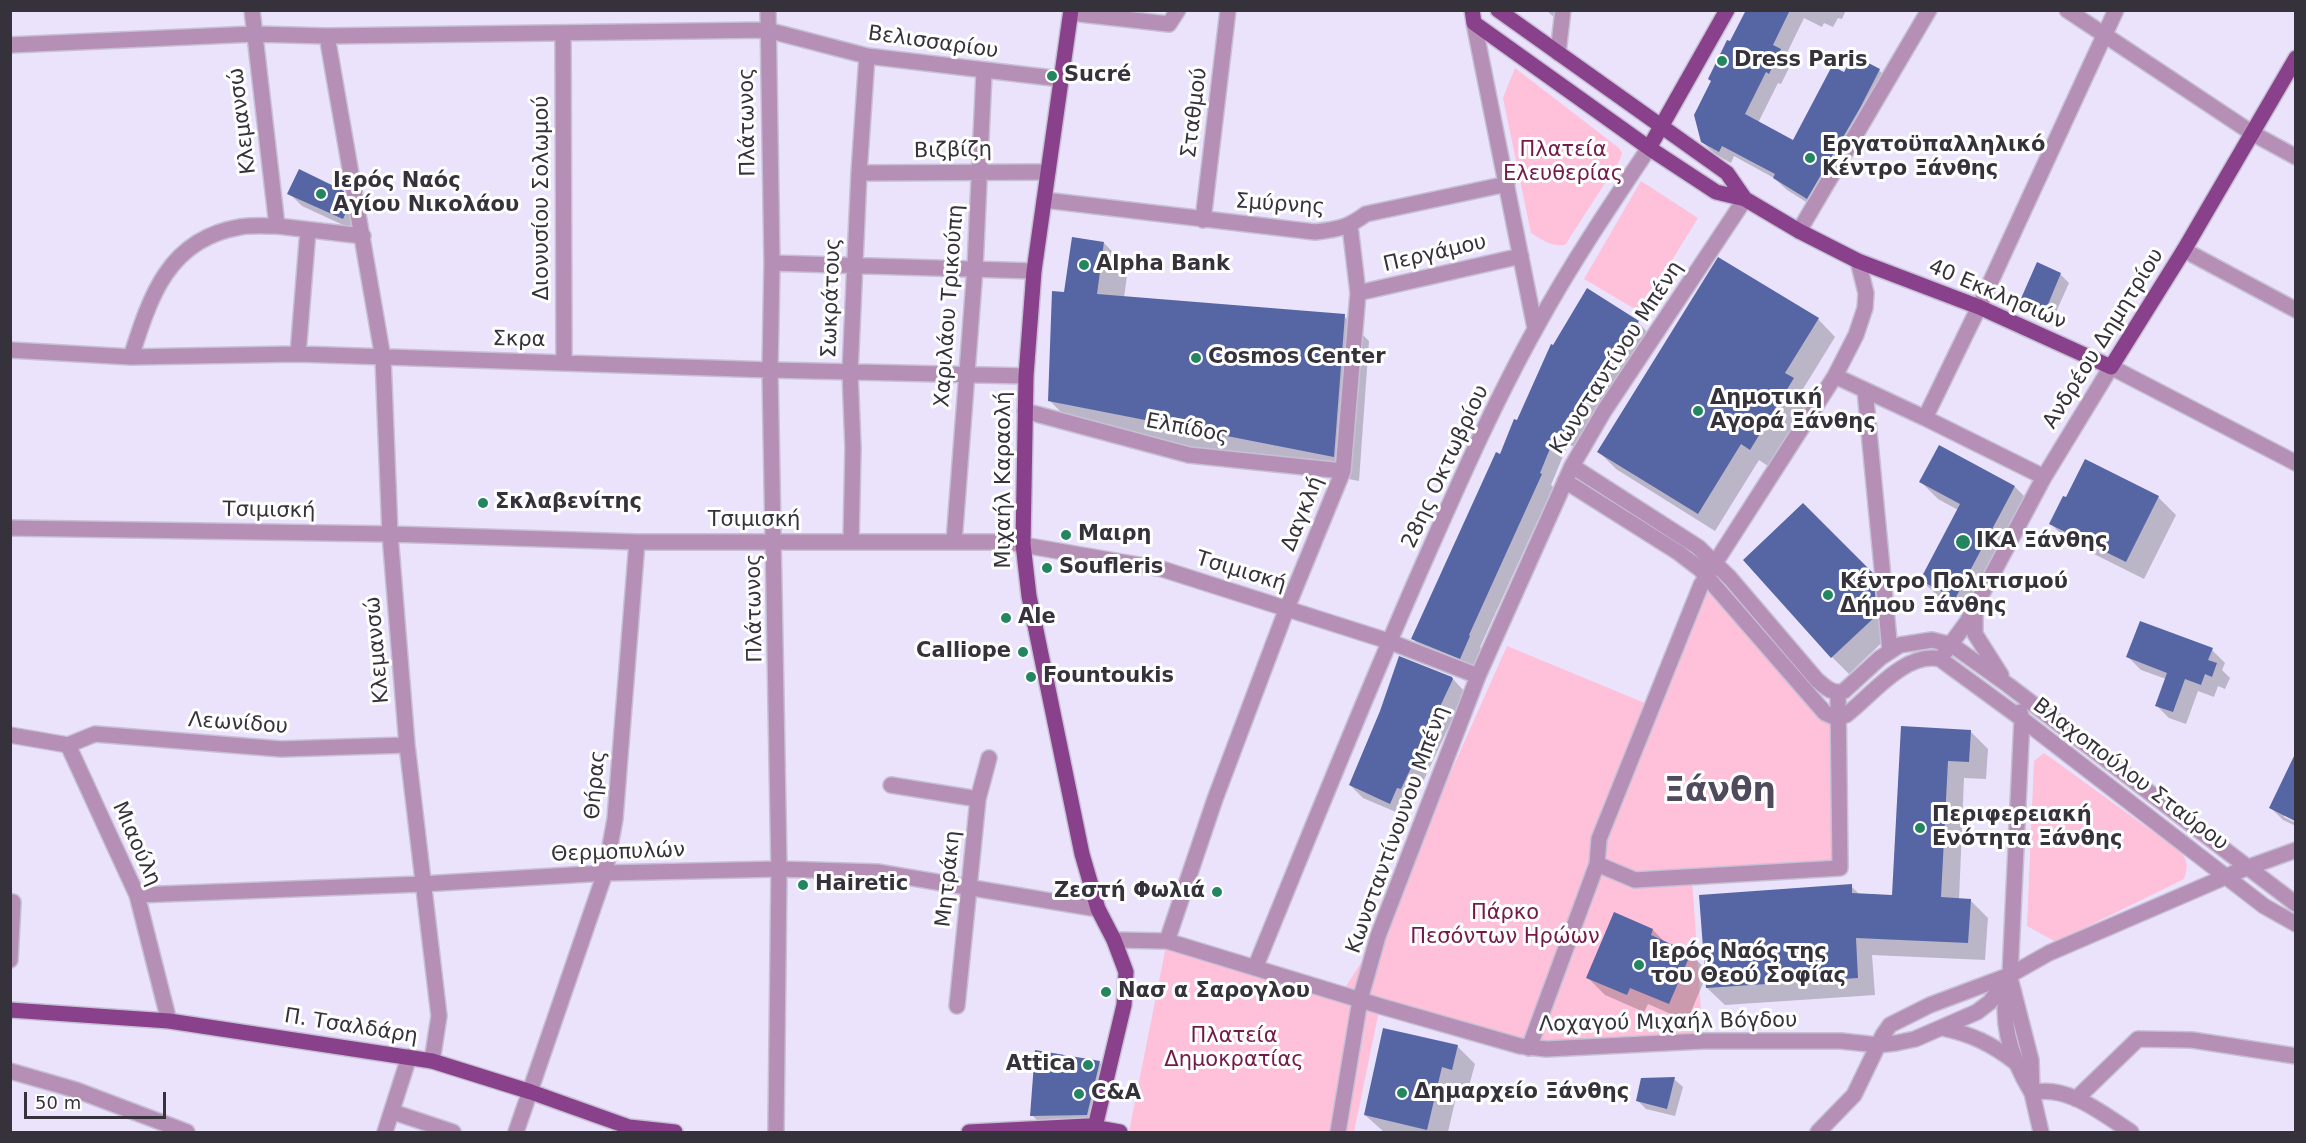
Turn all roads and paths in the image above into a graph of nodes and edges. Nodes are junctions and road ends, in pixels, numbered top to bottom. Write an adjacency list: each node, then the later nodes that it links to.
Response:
1 (252, 10): 15 (street, Κλεμανσώ)
2 (768, 10): 13 (street, Πλάτωνος)
3 (1178, 10): 11 (street)
4 (1228, 10): 34 (street, Σταθμού)
5 (1498, 10): 19 (main road, 40 Εκκλησιών)
6 (1563, 10): 19 (street)
7 (1727, 10): 24 (main road, 28ης Οκτωβρίου)
8 (1929, 10): 38 (street)
9 (2067, 10): 16 (street)
10 (2116, 10): 16 (street)
11 (1071, 12): 23 (main road, Μιχαήλ Καραολή)
12 (1473, 17): 26 (main road, 40 Εκκλησιών); 31 (street)
13 (767, 30): 14 (street, Βελισσαρίου); 20 (street, Βελισσαρίου); 43 (street, Πλάτωνος)
14 (563, 33): 17 (street, Βελισσαρίου); 55 (street, Διονυσίου Σολωμού)
15 (254, 34): 17 (street, Βελισσαρίου); 18 (street, Βελισσαρίου); 35 (street, Κλεμανσώ)
16 (2104, 34): 25 (street); 48 (street)
17 (327, 36): 39 (street, Κλεμανσώ)
18 (10, 45)
19 (1558, 53): 24 (main road, 40 Εκκλησιών)
20 (867, 56): 22 (street, Βελισσαρίου); 30 (street, Σωκράτους)
21 (2295, 58): 25 (main road, Ανδρέου Δημητρίου)
22 (984, 72): 23 (street, Βελισσαρίου); 28 (street, Χαριλάου Τρικούπη)
23 (1061, 80): 29 (main road, Μιχαήλ Καραολή)
24 (1662, 127): 26 (main road, 28ης Οκτωβρίου); 33 (main road, 40 Εκκλησιών)
25 (2252, 133): 27 (street); 40 (main road, Ανδρέου Δημητρίου)
26 (1649, 148): 33 (main road, 40 Εκκλησιών); 50 (street, 28ης Οκτωβρίου)
27 (2295, 157)
28 (980, 171): 29 (street, Βιζβίζη); 30 (street, Βιζβίζη); 45 (street, Χαριλάου Τρικούπη)
29 (1048, 172): 32 (main road, Μιχαήλ Καραολή)
30 (859, 173): 44 (street, Σωκράτους)
31 (1506, 184): 36 (street, Σμύρνης); 41 (street)
32 (1044, 200): 34 (street, Σμύρνης); 46 (main road, Μιχαήλ Καραολή)
33 (1745, 200): 38 (main road, 40 Εκκλησιών); 66 (street, Κωνσταντίνου Μπένη)
34 (1203, 220): 36 (street, Σμύρνης)
35 (277, 226): 37 (street); 53 (street)
36 (1350, 226): 47 (street, Δαγκλή)
37 (308, 230): 39 (street); 52 (street)
38 (1799, 231): 42 (main road, 40 Εκκλησιών)
39 (363, 236): 54 (street, Κλεμανσώ)
40 (2184, 250): 49 (street); 56 (main road, Ανδρέου Δημητρίου)
41 (1521, 256): 47 (street, Περγάμου); 50 (street)
42 (1858, 261): 48 (main road, 40 Εκκλησιών); 61 (street)
43 (772, 263): 44 (street); 57 (street, Πλάτωνος)
44 (855, 266): 45 (street); 58 (street, Σωκράτους)
45 (975, 268): 46 (street); 59 (street, Χαριλάου Τρικούπη)
46 (1034, 271): 60 (main road, Μιχαήλ Καραολή)
47 (1358, 293): 67 (street, Δαγκλή)
48 (1979, 308): 56 (main road, 40 Εκκλησιών); 64 (street)
49 (2295, 310)
50 (1535, 328): 81 (street, 28ης Οκτωβρίου)
51 (10, 350): 53 (street, Σκρα)
52 (298, 354): 53 (street, Σκρα); 54 (street, Σκρα)
53 (131, 357)
54 (383, 358): 55 (street, Σκρα); 71 (street, Κλεμανσώ)
55 (564, 362): 57 (street, Σκρα)
56 (2111, 367): 65 (street, 40 Εκκλησιών); 68 (street, Ανδρέου Δημητρίου)
57 (770, 370): 58 (street, Σκρα); 73 (street, Πλάτωνος)
58 (850, 372): 59 (street, Σκρα); 74 (street, Σωκράτους)
59 (966, 374): 60 (street, Σκρα); 75 (street, Χαριλάου Τρικούπη)
60 (1026, 376): 63 (main road, Μιχαήλ Καραολή)
61 (1835, 376): 62 (street); 77 (street)
62 (1865, 390): 64 (street); 83 (street)
63 (1025, 411): 67 (street, Ελπίδος); 76 (main road, Μιχαήλ Καραολή)
64 (1925, 418): 68 (street)
65 (2295, 463)
66 (1572, 466): 69 (street, Κωνσταντίνου Μπένη); 77 (street)
67 (1343, 471): 79 (street, Δαγκλή)
68 (2044, 477): 80 (street, Ανδρέου Δημητρίου)
69 (1565, 481): 78 (street); 85 (street, Κωνσταντίνου Μπένη)
70 (10, 528): 71 (street, Τσιμισκή)
71 (390, 534): 72 (street, Τσιμισκή); 92 (street, Κλεμανσώ)
72 (637, 542): 73 (street, Τσιμισκή); 100 (street, Θήρας)
73 (775, 542): 74 (street, Τσιμισκή); 99 (street, Πλάτωνος)
74 (851, 542): 75 (street, Τσιμισκή)
75 (954, 542): 76 (street, Τσιμισκή)
76 (1023, 544): 79 (street, Τσιμισκή); 107 (main road, Μιχαήλ Καραολή)
77 (1714, 561): 78 (street); 87 (street)
78 (1707, 576): 88 (street); 97 (street)
79 (1287, 608): 81 (street, Τσιμισκή); 110 (street, Δαγκλή)
80 (1975, 608): 82 (street, Ανδρέου Δημητρίου); 86 (street)
81 (1388, 641): 85 (street, Τσιμισκή); 112 (street, 28ης Οκτωβρίου)
82 (1952, 645): 83 (street); 84 (street, Ανδρέου Δημητρίου); 86 (street, Βλαχοπούλου Σταύρου)
83 (1890, 651): 87 (street)
84 (1940, 659): 88 (street); 89 (street, Βλαχοπούλου Σταύρου)
85 (1478, 676): 114 (street, Κωνσταντίνουνου Μπένη)
86 (2008, 685): 89 (street); 98 (street, Βλαχοπούλου Σταύρου)
87 (1838, 693): 88 (street)
88 (1838, 718): 97 (street)
89 (2022, 719): 101 (street, Βλαχοπούλου Σταύρου); 113 (street)
90 (10, 735): 91 (street)
91 (68, 745): 92 (street, Λεωνίδου); 104 (street, Μιαούλη)
92 (407, 745): 102 (street, Κλεμανσώ)
93 (989, 758): 95 (street, Μητράκη)
94 (891, 785): 95 (street)
95 (978, 799): 103 (street, Μητράκη)
96 (2295, 850): 98 (street)
97 (1597, 864): 120 (street)
98 (2246, 868): 101 (street); 106 (street, Βλαχοπούλου Σταύρου)
99 (779, 869): 100 (street, Θερμοπυλών); 103 (street, Θερμοπυλών); 136 (street, Πλάτωνος)
100 (605, 873): 102 (street, Θερμοπυλών); 126 (street, Θήρας)
101 (2228, 876): 108 (street, Βλαχοπούλου Σταύρου); 113 (street)
102 (422, 884): 104 (street, Θερμοπυλών); 123 (street, Κλεμανσώ)
103 (970, 888): 107 (street, Θερμοπυλών); 115 (street, Μητράκη)
104 (137, 895): 117 (street, Μιαούλη)
105 (13, 902): 111 (street)
106 (2295, 904)
107 (1098, 909): 109 (main road, Μιχαήλ Καραολή)
108 (2295, 924)
109 (1114, 940): 110 (street, Λοχαγού Μιχαήλ Βόγδου); 130 (main road, Μιχαήλ Καραολή)
110 (1167, 941): 112 (street, Λοχαγού Μιχαήλ Βόγδου)
111 (10, 960)
112 (1255, 968): 114 (street, Λοχαγού Μιχαήλ Βόγδου)
113 (2010, 975): 118 (street, Λοχαγού Μιχαήλ Βόγδου); 119 (street); 124 (street); 127 (street)
114 (1360, 1000): 120 (street, Λοχαγού Μιχαήλ Βόγδου); 139 (street, Κωνσταντίνουνου Μπένη)
115 (957, 1006)
116 (10, 1010): 117 (main road, Π. Τσαλδάρη)
117 (169, 1021): 122 (main road, Π. Τσαλδάρη)
118 (1942, 1028): 119 (street, Λοχαγού Μιχαήλ Βόγδου); 124 (street)
119 (1878, 1045): 120 (street, Λοχαγού Μιχαήλ Βόγδου); 140 (street)
120 (1529, 1048)
121 (2295, 1056): 128 (street)
122 (409, 1057): 123 (main road, Π. Τσαλδάρη); 129 (street)
123 (432, 1061): 126 (main road, Π. Τσαλδάρη)
124 (2015, 1062): 127 (street)
125 (10, 1071): 131 (street)
126 (531, 1092): 134 (street, Θήρας); 135 (main road, Π. Τσαλδάρη)
127 (2032, 1093): 128 (street); 141 (street)
128 (2076, 1099): 142 (street)
129 (393, 1112): 132 (street); 133 (street)
130 (1095, 1127): 137 (main road); 138 (main road)
131 (187, 1132)
132 (385, 1132)
133 (453, 1132)
134 (516, 1132)
135 (675, 1132)
136 (776, 1132)
137 (969, 1132)
138 (1120, 1132)
139 (1338, 1132)
140 (1818, 1132)
141 (2042, 1132)
142 (2131, 1132)

